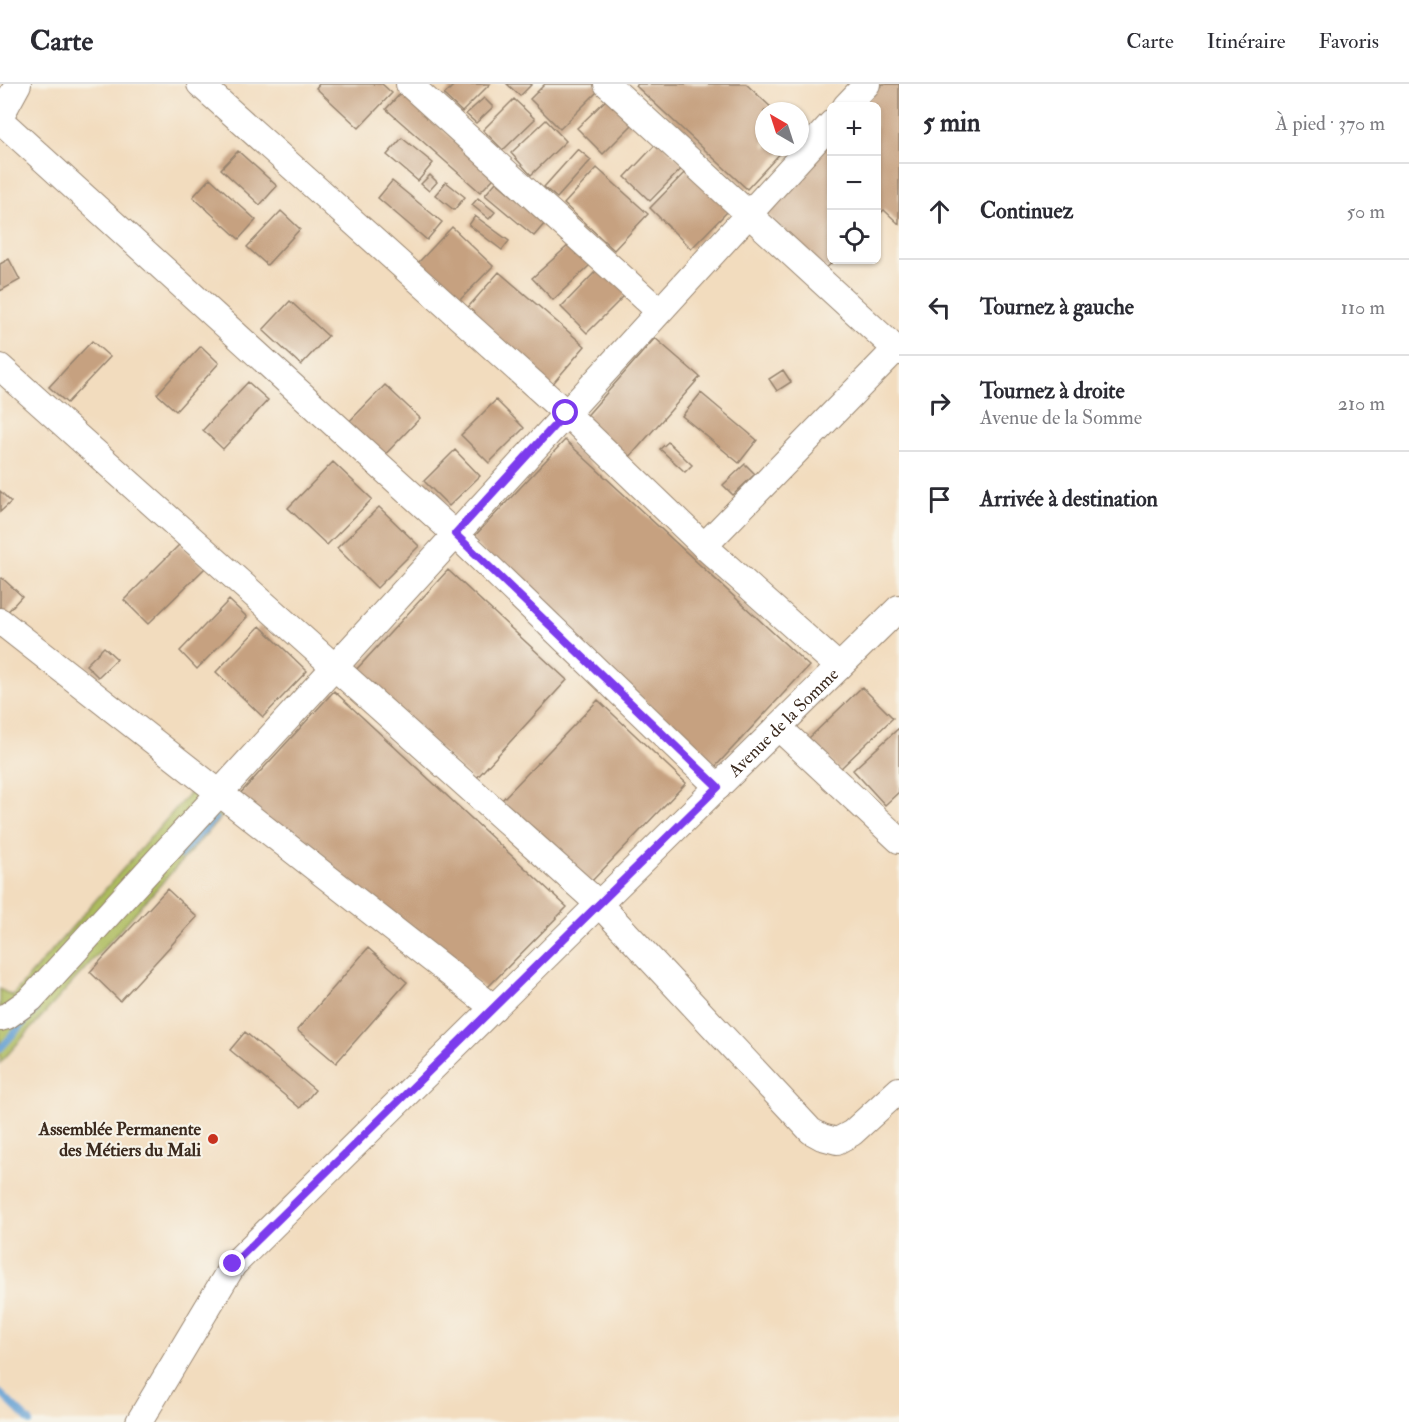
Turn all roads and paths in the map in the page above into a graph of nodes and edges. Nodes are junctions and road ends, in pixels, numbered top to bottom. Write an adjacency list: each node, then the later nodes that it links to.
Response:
1 (18, 84): 7 (street)
2 (200, 84): 13 (street)
3 (409, 84): 10 (street)
4 (607, 84): 9 (street)
5 (866, 84): 6 (street)
6 (850, 102)
7 (0, 118): 14 (street)
8 (827, 127): 9 (street)
9 (748, 214): 10 (street); 11 (street)
10 (659, 311): 13 (street)
11 (897, 351): 15 (street)
12 (0, 367): 18 (street)
13 (566, 413): 14 (street); 15 (street)
14 (455, 534): 18 (street); 21 (street)
15 (704, 546): 19 (street)
16 (899, 608): 19 (street, Avenue de la Somme)
17 (0, 621): 22 (street)
18 (334, 666): 22 (street); 24 (street)
19 (839, 667): 20 (street, Avenue de la Somme)
20 (778, 728): 21 (street, Avenue de la Somme); 23 (street)
21 (718, 787): 24 (street, Avenue de la Somme)
22 (218, 793): 25 (street); 26 (street)
23 (899, 840)
24 (599, 904): 25 (street, Avenue de la Somme); 27 (street)
25 (494, 1008): 28 (street, Avenue de la Somme)
26 (0, 1018)
27 (899, 1090)
28 (139, 1422)

